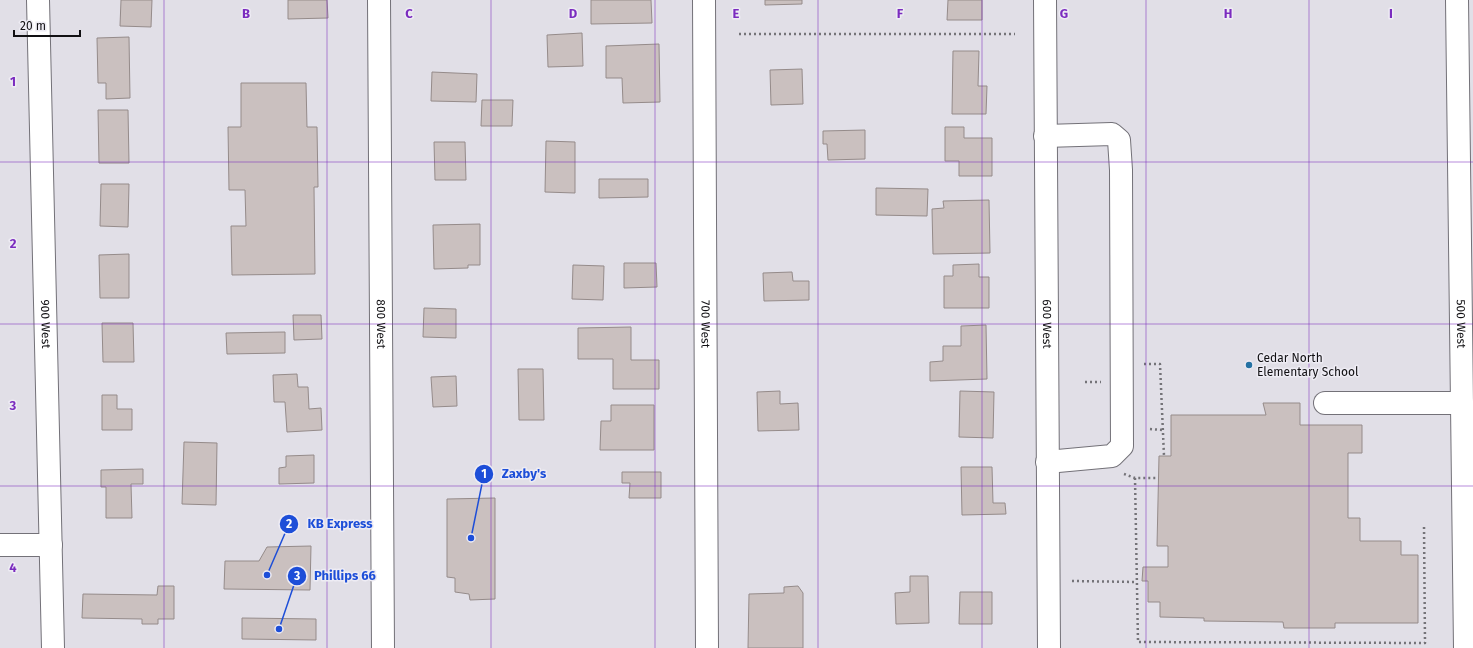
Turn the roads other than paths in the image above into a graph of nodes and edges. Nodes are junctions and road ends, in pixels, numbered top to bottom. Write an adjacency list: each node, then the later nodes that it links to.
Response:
1 (38, 0): 11 (street, 900 West)
2 (378, 0): 13 (street, 800 West)
3 (704, 0): 14 (street, 700 West)
4 (1045, 0): 6 (street, 600 West)
5 (1457, 0): 8 (street, 500 West)
6 (1045, 136): 9 (street, 600 West); 9 (street)
7 (1325, 403): 8 (street)
8 (1462, 404): 16 (street, 500 West)
9 (1047, 462): 15 (street, 600 West)
10 (0, 544): 11 (street)
11 (51, 544): 12 (street, 900 West)
12 (53, 648)
13 (383, 648)
14 (707, 648)
15 (1049, 648)
16 (1465, 648)

